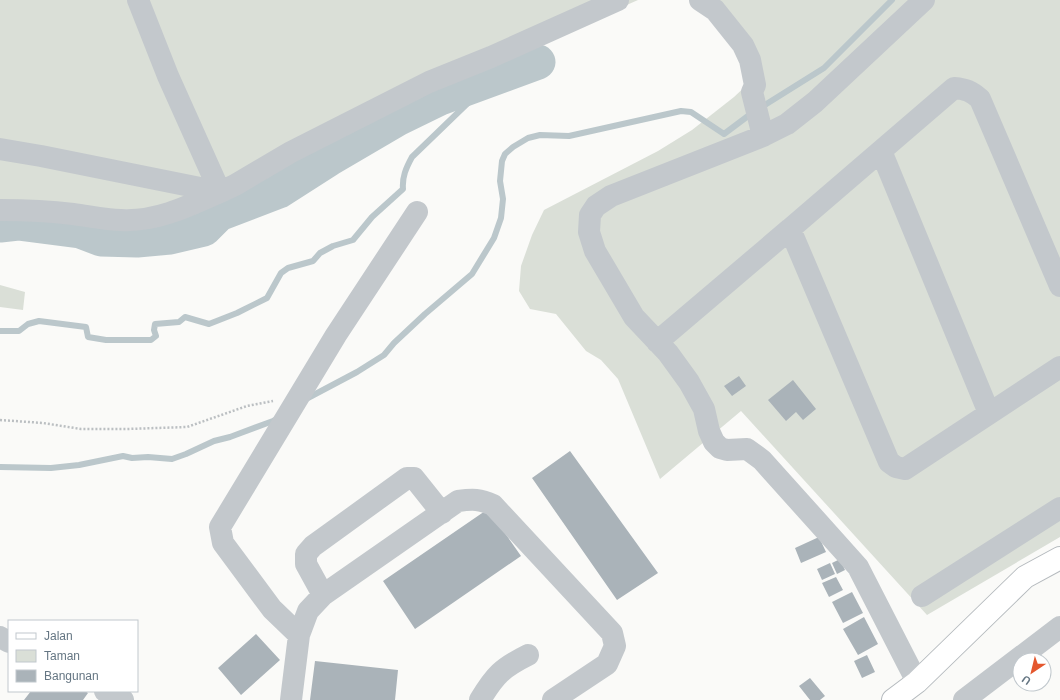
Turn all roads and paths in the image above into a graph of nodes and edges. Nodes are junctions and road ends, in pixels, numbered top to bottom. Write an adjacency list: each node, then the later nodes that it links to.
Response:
1 (138, 0): 8 (street)
2 (618, 0): 8 (street)
3 (700, 0): 5 (street)
4 (924, 0): 5 (street)
5 (761, 130): 13 (street)
6 (0, 149): 8 (street)
7 (881, 151): 11 (street); 12 (street); 16 (street)
8 (220, 192): 9 (street)
9 (0, 210)
10 (418, 212): 15 (street)
11 (790, 229): 13 (street); 16 (street)
12 (1060, 286)
13 (657, 342): 26 (street)
14 (1060, 367): 16 (street)
15 (294, 404): 17 (path); 24 (street)
16 (989, 413)
17 (0, 420)
18 (1060, 508): 22 (street)
19 (442, 512): 21 (street); 21 (street); 31 (street)
20 (1060, 558): 26 (main road)
21 (323, 595): 24 (street)
22 (922, 596)
23 (1060, 627): 33 (street)
24 (299, 635): 29 (street)
25 (528, 655): 30 (street)
26 (917, 682): 32 (main road)
27 (107, 692): 28 (street)
28 (122, 700)
29 (291, 700)
30 (480, 700)
31 (553, 700)
32 (893, 700)
33 (964, 700)

